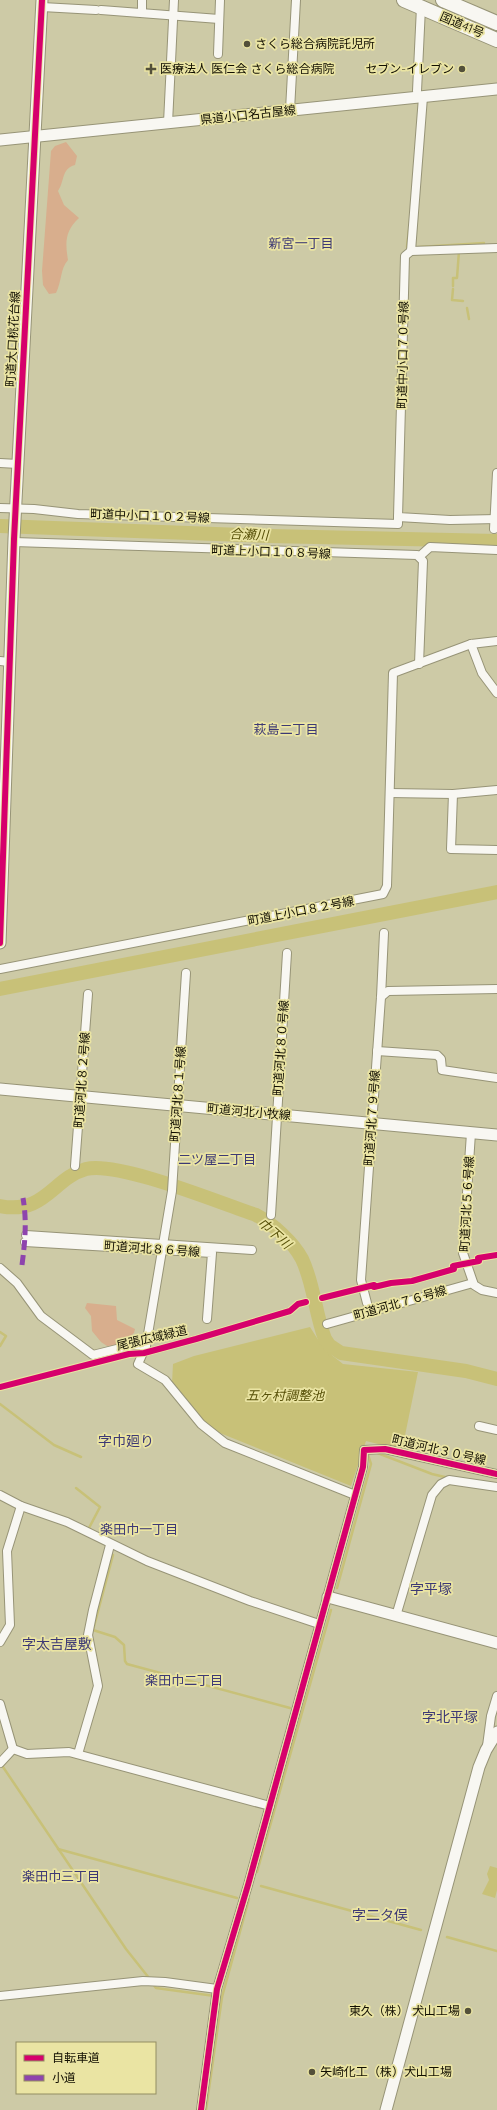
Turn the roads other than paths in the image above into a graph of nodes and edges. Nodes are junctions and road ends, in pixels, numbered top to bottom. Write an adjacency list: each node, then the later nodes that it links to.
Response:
1 (142, 0): 9 (street)
2 (174, 0): 10 (street)
3 (220, 0): 11 (street)
4 (296, 0): 17 (street)
5 (404, 0): 8 (highway, 国道41号)
6 (443, 0): 12 (highway, 国道41号)
7 (42, 3): 9 (street); 19 (street, 町道大口桃花台線)
8 (422, 8): 13 (highway, 国道41号); 16 (street, 町道中小口７０号線)
9 (142, 12): 10 (street)
10 (173, 16): 11 (street); 18 (street)
11 (219, 19): 14 (street)
12 (497, 23)
13 (497, 40)
14 (218, 54)
15 (497, 89): 16 (street, 県道小口名古屋線)
16 (420, 94): 17 (street, 県道小口名古屋線); 22 (street, 町道中小口７０号線)
17 (290, 110): 18 (street, 県道小口名古屋線)
18 (168, 123): 19 (street, 県道小口名古屋線)
19 (35, 137): 20 (street, 県道小口名古屋線); 24 (street, 町道大口桃花台線)
20 (0, 140)
21 (497, 248): 22 (street)
22 (411, 251): 28 (street, 町道中小口７０号線)
23 (0, 463): 24 (street)
24 (18, 464): 27 (street, 町道大口桃花台線)
25 (497, 473): 29 (street)
26 (0, 508): 27 (street)
27 (15, 509): 28 (street, 町道中小口１０２号線); 31 (street, 町道大口桃花台線)
28 (398, 517): 29 (street)
29 (495, 519): 30 (street)
30 (494, 529)
31 (14, 540): 33 (street, 町道上小口１０８号線); 36 (street, 町道大口桃花台線)
32 (497, 550): 33 (street)
33 (420, 556): 37 (street)
34 (497, 641): 35 (street)
35 (471, 644): 37 (street); 38 (street)
36 (5, 662): 39 (street, 町道大口桃花台線)
37 (419, 664): 41 (street, 町道上小口８２号線)
38 (497, 693)
39 (3, 781): 44 (street, 町道大口桃花台線)
40 (497, 790): 42 (street)
41 (390, 793): 42 (street); 48 (street, 町道上小口８２号線)
42 (453, 794): 43 (street)
43 (497, 850)
44 (1, 882): 46 (street, 町道大口桃花台線)
45 (384, 933): 52 (street, 町道河北７９号線)
46 (0, 943)
47 (287, 953): 58 (street, 町道河北８０号線)
48 (0, 969)
49 (186, 973): 57 (street, 町道河北８１号線)
50 (497, 990): 52 (street)
51 (88, 994): 56 (street, 町道河北８２号線)
52 (381, 997): 53 (street, 町道河北７９号線)
53 (377, 1052): 54 (street); 59 (street, 町道河北７９号線)
54 (497, 1078)
55 (0, 1089): 56 (street, 町道河北小牧線)
56 (80, 1096): 57 (street, 町道河北小牧線); 62 (street, 町道河北８２号線)
57 (178, 1105): 58 (street, 町道河北小牧線); 65 (street, 町道河北８１号線)
58 (277, 1114): 59 (street, 町道河北小牧線); 63 (street, 町道河北８０号線)
59 (372, 1123): 60 (street, 町道河北小牧線); 71 (street, 町道河北７９号線)
60 (471, 1132): 61 (street, 町道河北小牧線); 69 (street, 町道河北５６号線)
61 (497, 1135)
62 (75, 1166)
63 (271, 1215)
64 (26, 1238): 65 (street)
65 (163, 1247): 66 (street); 66 (street, 町道河北８６号線); 73 (street, 町道河北８１号線)
66 (217, 1248): 67 (street)
67 (252, 1250)
68 (0, 1268): 73 (street)
69 (472, 1280): 70 (street); 72 (street, 町道河北７６号線)
70 (497, 1293)
71 (367, 1303)
72 (327, 1324)
73 (146, 1346): 79 (street, 町道河北８１号線)
74 (479, 1426): 75 (street)
75 (497, 1430)
76 (497, 1474): 79 (street, 町道河北３０号線)
77 (497, 1487): 83 (street)
78 (0, 1495): 80 (street)
79 (354, 1495): 82 (street)
80 (21, 1506): 81 (street); 85 (street)
81 (110, 1545): 84 (street); 92 (street)
82 (328, 1597): 83 (street); 84 (street)
83 (396, 1616): 86 (street)
84 (320, 1624): 94 (street)
85 (0, 1642)
86 (497, 1644)
87 (497, 1696): 91 (street)
88 (0, 1704): 90 (street)
89 (497, 1732): 91 (street)
90 (13, 1749): 92 (street); 93 (street)
91 (486, 1750): 98 (street)
92 (78, 1754): 94 (street)
93 (0, 1763)
94 (270, 1806): 95 (street)
95 (217, 1989): 96 (street); 97 (street)
96 (0, 1996)
97 (201, 2110)
98 (386, 2110)

